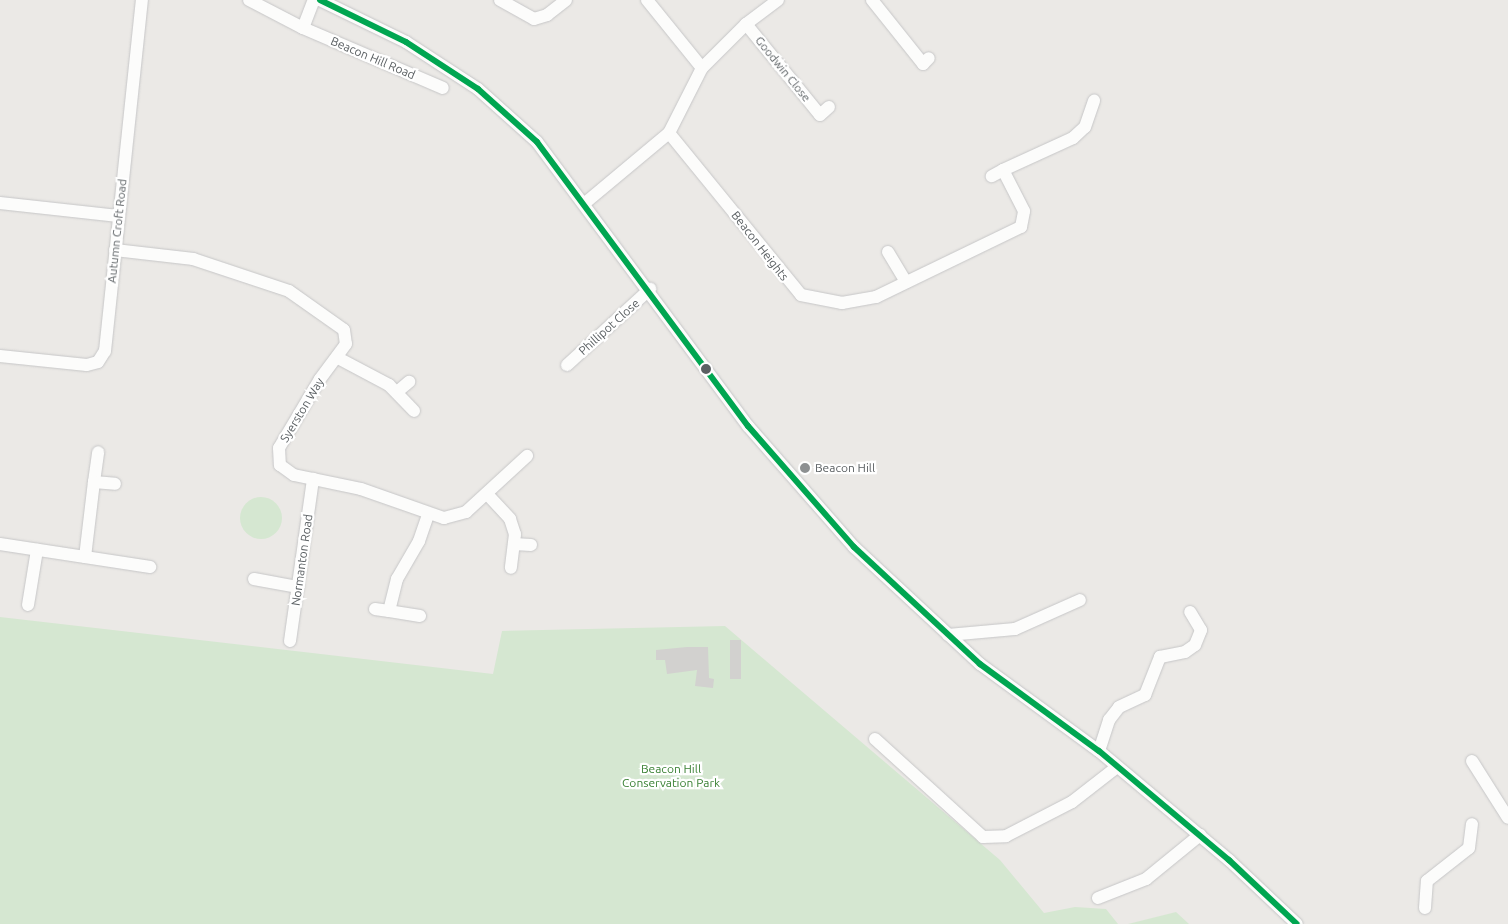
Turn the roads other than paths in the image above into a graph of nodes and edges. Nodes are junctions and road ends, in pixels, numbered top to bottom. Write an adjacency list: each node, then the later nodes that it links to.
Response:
1 (142, 0): 20 (street, Autumn Croft Road)
2 (249, 0): 11 (street, Beacon Hill Road)
3 (314, 0): 11 (street)
4 (320, 0): 19 (street, Beacon Hill Road)
5 (500, 0): 6 (street)
6 (566, 0)
7 (647, 0): 13 (street)
8 (778, 0): 10 (street)
9 (872, 0): 12 (street)
10 (746, 24): 13 (street); 16 (street, Goodwin Close)
11 (303, 28): 14 (street, Beacon Hill Road)
12 (923, 64)
13 (702, 68): 17 (street)
14 (443, 88)
15 (1094, 101): 23 (street, Beacon Heights)
16 (820, 114)
17 (669, 133): 19 (street); 23 (street, Beacon Heights)
18 (0, 203): 20 (street)
19 (585, 203): 24 (street, Beacon Hill Road)
20 (118, 216): 21 (street, Autumn Croft Road)
21 (115, 250): 25 (street, Autumn Croft Road); 26 (street, Syerston Way)
22 (888, 252): 23 (street)
23 (906, 282)
24 (650, 289): 27 (street, Phillipot Close); 53 (street, Beacon Hill Road)
25 (0, 356)
26 (338, 358): 29 (street); 33 (street, Syerston Way)
27 (567, 364)
28 (409, 382): 29 (street)
29 (397, 392): 30 (street)
30 (414, 411)
31 (98, 452): 34 (street)
32 (527, 456): 36 (street, Syerston Way)
33 (313, 479): 37 (street, Syerston Way); 46 (street, Normanton Road)
34 (94, 482): 35 (street); 42 (street)
35 (115, 484)
36 (487, 494): 37 (street, Syerston Way); 39 (street)
37 (428, 515): 50 (street)
38 (0, 544): 41 (street)
39 (514, 544): 40 (street); 44 (street)
40 (531, 546)
41 (37, 550): 42 (street); 48 (street)
42 (85, 557): 43 (street)
43 (150, 568)
44 (512, 568)
45 (254, 579): 46 (street)
46 (298, 587): 54 (street, Normanton Road)
47 (1080, 600): 53 (street)
48 (28, 605)
49 (375, 609): 50 (street)
50 (389, 611): 52 (street)
51 (1190, 612): 56 (street)
52 (420, 616)
53 (948, 635): 56 (street, Beacon Hill Road)
54 (290, 642)
55 (875, 740): 58 (street)
56 (1099, 751): 58 (street, Beacon Hill Road)
57 (1472, 761): 59 (street)
58 (1116, 766): 61 (street, Beacon Hill Road)
59 (1508, 818)
60 (1472, 824): 63 (street)
61 (1200, 835): 62 (street); 64 (street, Beacon Hill Road)
62 (1098, 898)
63 (1425, 908)
64 (1297, 924)

